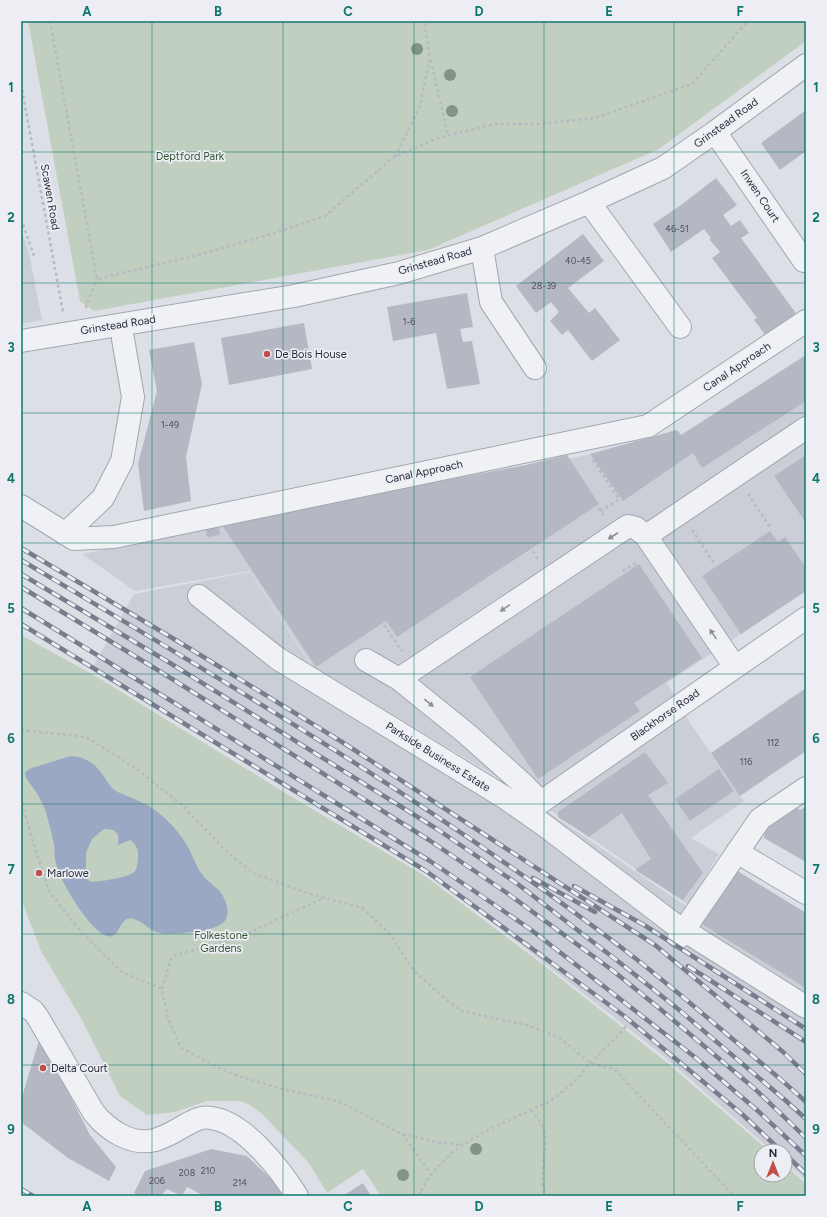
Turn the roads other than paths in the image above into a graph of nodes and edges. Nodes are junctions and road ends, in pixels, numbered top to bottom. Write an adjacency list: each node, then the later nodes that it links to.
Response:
1 (806, 65): 2 (street, Grinstead Road)
2 (716, 132): 3 (street, Grinstead Road); 5 (street, Inwen Court)
3 (589, 202): 4 (street, Grinstead Road); 7 (street)
4 (482, 248): 9 (street, Grinstead Road); 10 (street)
5 (804, 261)
6 (806, 321): 13 (street, Canal Approach)
7 (680, 327)
8 (123, 339): 13 (street)
9 (21, 341)
10 (535, 368)
11 (806, 428): 14 (street)
12 (21, 506): 13 (street, Canal Approach)
13 (65, 534)
14 (646, 536): 18 (street, one-way to 14); 19 (street, one-way to 19)
15 (199, 596): 21 (street, Parkside Business Estate)
16 (806, 618): 18 (street, Blackhorse Road)
17 (366, 660): 19 (street)
18 (735, 667): 21 (street, Blackhorse Road)
19 (399, 678): 21 (street, one-way to 21)
20 (806, 788): 22 (street)
21 (532, 807): 24 (street, Parkside Business Estate)
22 (737, 852): 23 (street); 24 (street)
23 (806, 893)
24 (682, 931): 26 (street, Parkside Business Estate)
25 (21, 1003): 27 (street)
26 (806, 1007)
27 (296, 1196)

